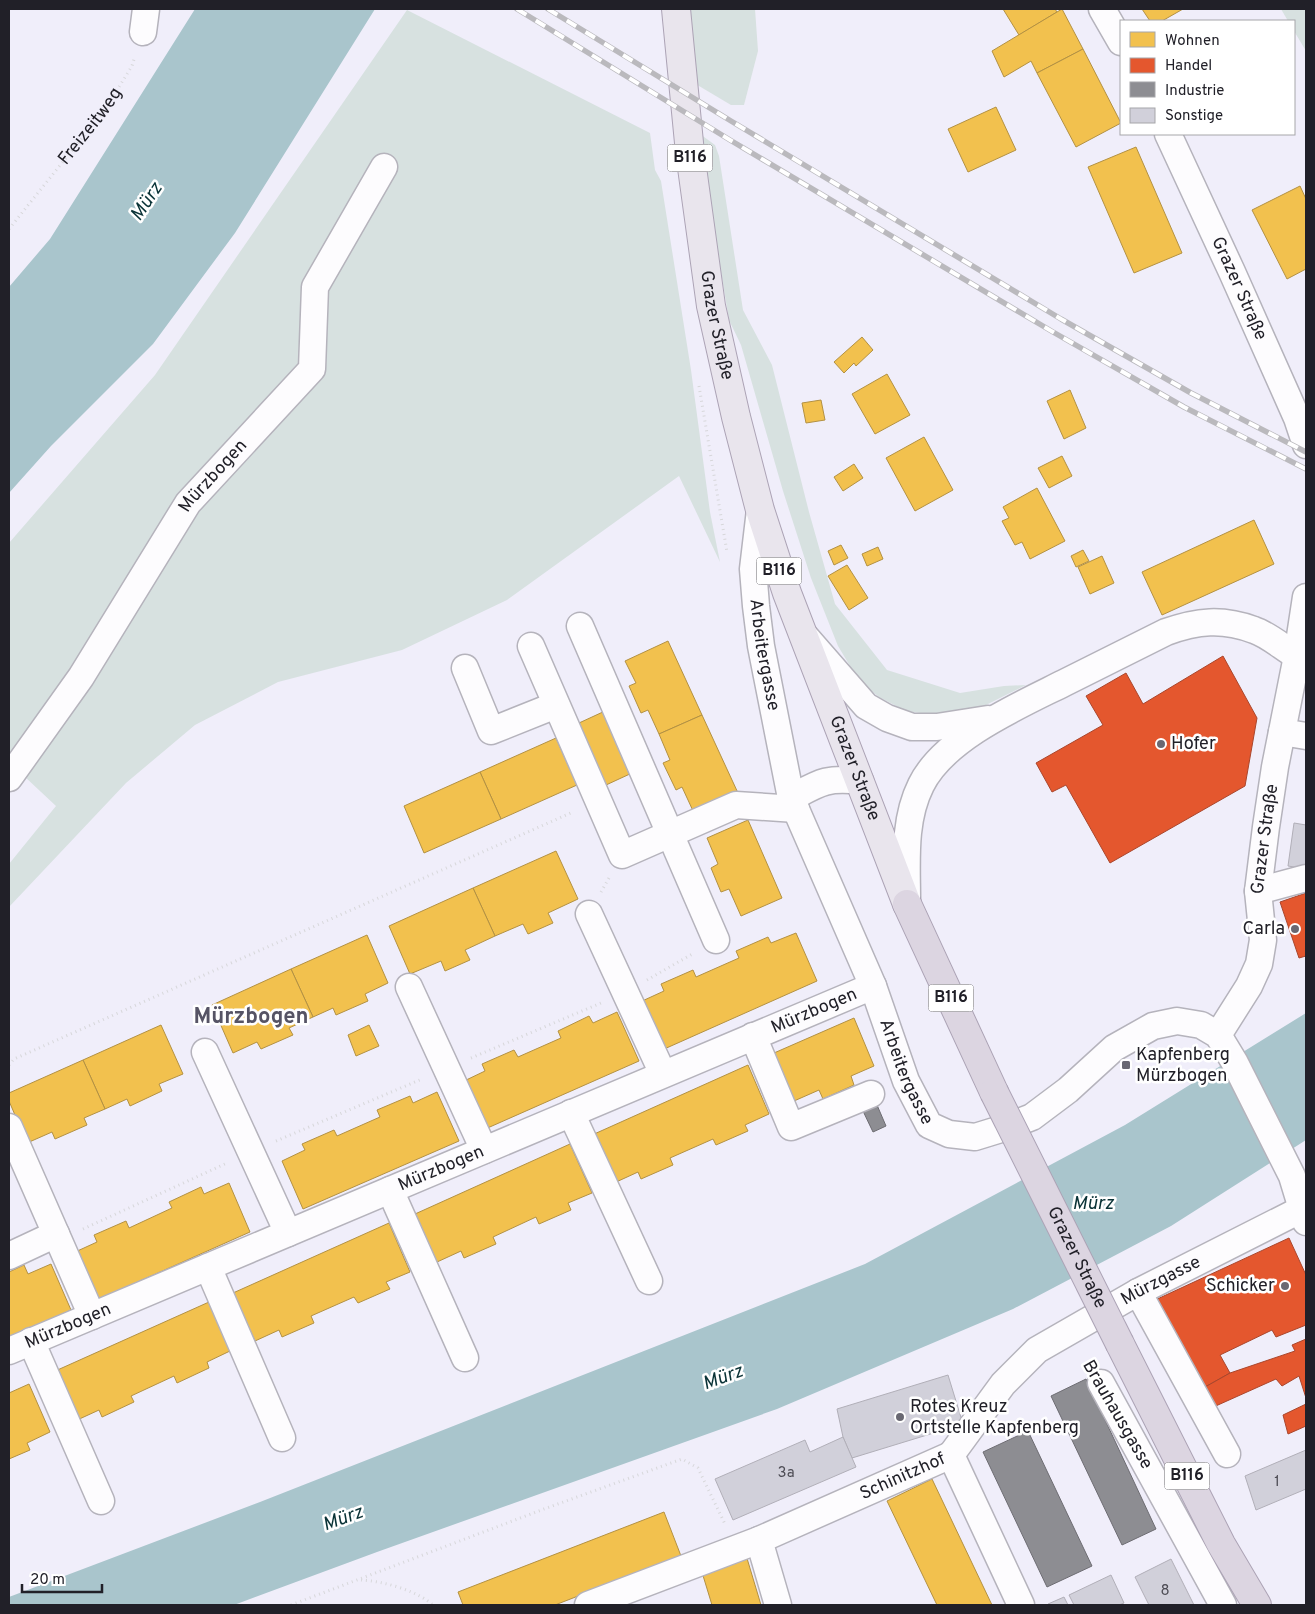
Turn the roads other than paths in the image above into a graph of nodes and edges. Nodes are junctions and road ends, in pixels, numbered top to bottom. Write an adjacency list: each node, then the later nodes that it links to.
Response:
1 (676, 9): 7 (main road, Grazer Straße / B116)
2 (1102, 9): 3 (street)
3 (1120, 40)
4 (1168, 135): 6 (street, Grazer Straße)
5 (384, 168): 17 (street, Mürzbogen)
6 (1306, 445)
7 (760, 510): 10 (main road, Grazer Straße / B116); 19 (street, Arbeitergasse)
8 (1306, 597): 12 (street, Grazer Straße)
9 (580, 626): 20 (street)
10 (801, 631): 15 (street, Grazer Straße); 18 (main road, Grazer Straße / B116)
11 (530, 646): 14 (street)
12 (1297, 656): 15 (street, Grazer Straße); 16 (street, Grazer Straße)
13 (465, 668): 14 (street)
14 (556, 705): 20 (street)
15 (994, 718): 23 (street, Grazer Straße)
16 (1294, 734): 22 (street, Grazer Straße)
17 (9, 778)
18 (860, 781): 19 (street); 23 (main road, Grazer Straße / B116)
19 (793, 804): 20 (street); 26 (street, Arbeitergasse)
20 (670, 834): 25 (street)
21 (1306, 878): 22 (street)
22 (1258, 891): 28 (street, Grazer Straße)
23 (907, 904): 58 (highway, Grazer Straße / B116, bridge)
24 (589, 914): 31 (street)
25 (716, 940)
26 (873, 986): 28 (street, Arbeitergasse); 29 (street, Mürzbogen)
27 (409, 987): 35 (street)
28 (1218, 1035): 36 (street)
29 (752, 1036): 31 (street, Mürzbogen); 32 (street)
30 (205, 1052): 39 (street)
31 (663, 1074): 33 (street, Mürzbogen)
32 (871, 1094)
33 (571, 1113): 35 (street, Mürzbogen); 43 (street)
34 (9, 1127): 40 (street)
35 (484, 1150): 37 (street, Mürzbogen)
36 (1299, 1173): 38 (street)
37 (390, 1190): 39 (street, Mürzbogen); 47 (street)
38 (1304, 1215): 44 (street, Mürzgasse)
39 (288, 1233): 42 (street, Mürzbogen)
40 (58, 1237): 41 (street); 45 (street)
41 (9, 1256)
42 (208, 1266): 45 (street, Mürzbogen); 49 (street)
43 (649, 1281)
44 (1138, 1292): 50 (street); 51 (street, Mürzgasse)
45 (92, 1316): 46 (street, Mürzbogen)
46 (20, 1346): 52 (street)
47 (464, 1358)
48 (1101, 1383): 57 (street, Brauhausgasse)
49 (282, 1438)
50 (1227, 1454)
51 (951, 1455): 53 (street, Schinitzhof); 56 (street, Schinitzhof)
52 (101, 1501)
53 (759, 1540): 54 (street, Schinitzhof); 55 (street)
54 (588, 1605)
55 (778, 1605)
56 (1021, 1605)
57 (1223, 1605)
58 (1257, 1605)

